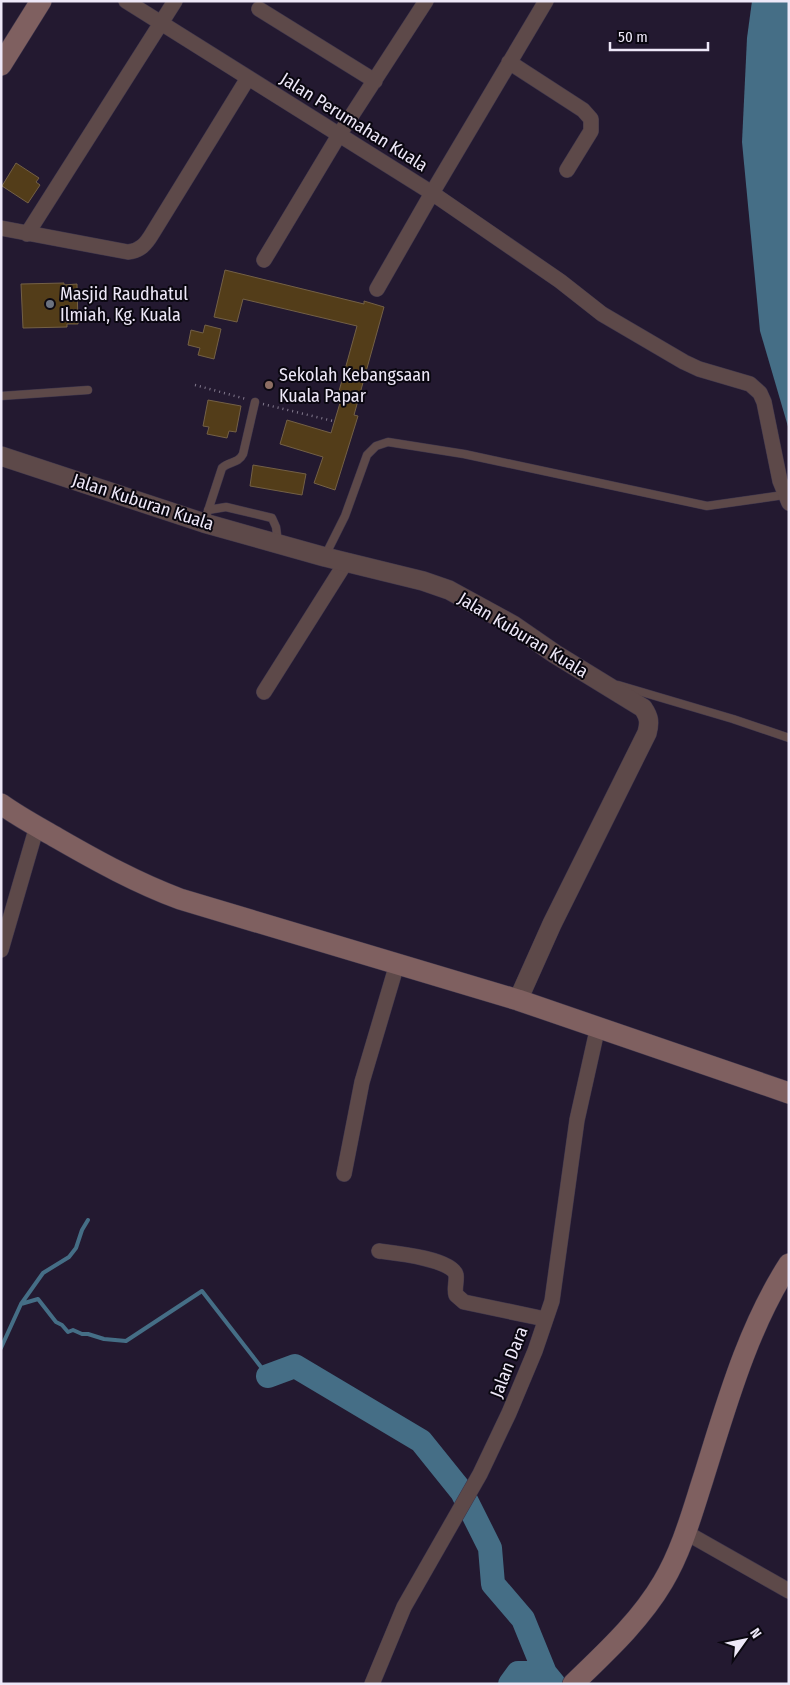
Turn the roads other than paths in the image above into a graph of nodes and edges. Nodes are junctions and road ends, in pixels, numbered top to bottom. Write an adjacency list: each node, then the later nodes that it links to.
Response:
1 (41, 1): 9 (main road)
2 (126, 1): 7 (street, Jalan Perumahan Kuala)
3 (176, 1): 7 (street)
4 (426, 1): 11 (street)
5 (546, 1): 8 (street)
6 (259, 10): 11 (street)
7 (161, 24): 10 (street, Jalan Perumahan Kuala); 16 (street)
8 (508, 62): 13 (street); 14 (street)
9 (1, 64)
10 (248, 78): 12 (street, Jalan Perumahan Kuala); 16 (street)
11 (375, 80): 12 (street)
12 (340, 136): 14 (street, Jalan Perumahan Kuala); 17 (street)
13 (568, 170)
14 (432, 193): 18 (street); 23 (street, Jalan Perumahan Kuala)
15 (1, 228): 16 (street)
16 (27, 234)
17 (264, 260)
18 (377, 289)
19 (88, 390): 20 (lane)
20 (1, 396)
21 (255, 402): 24 (lane)
22 (1, 456): 24 (street, Jalan Kuburan Kuala)
23 (786, 499): 25 (lane)
24 (206, 516): 25 (street, Jalan Kuburan Kuala)
25 (325, 557): 26 (street, Jalan Kuburan Kuala)
26 (346, 562): 27 (street, Jalan Kuburan Kuala); 28 (street)
27 (595, 678): 29 (lane); 34 (street, Jalan Kuburan Kuala)
28 (264, 692)
29 (789, 738)
30 (1, 804): 31 (main road)
31 (37, 826): 32 (street); 33 (main road)
32 (1, 950)
33 (398, 964): 34 (main road); 37 (street)
34 (518, 1000): 35 (main road)
35 (598, 1026): 36 (main road); 40 (street, Jalan Dara)
36 (789, 1093)
37 (344, 1174)
38 (379, 1250): 40 (street)
39 (789, 1264): 41 (main road)
40 (545, 1319): 43 (street, Jalan Dara)
41 (685, 1532): 42 (street); 44 (main road)
42 (789, 1591)
43 (372, 1684)
44 (573, 1684)

